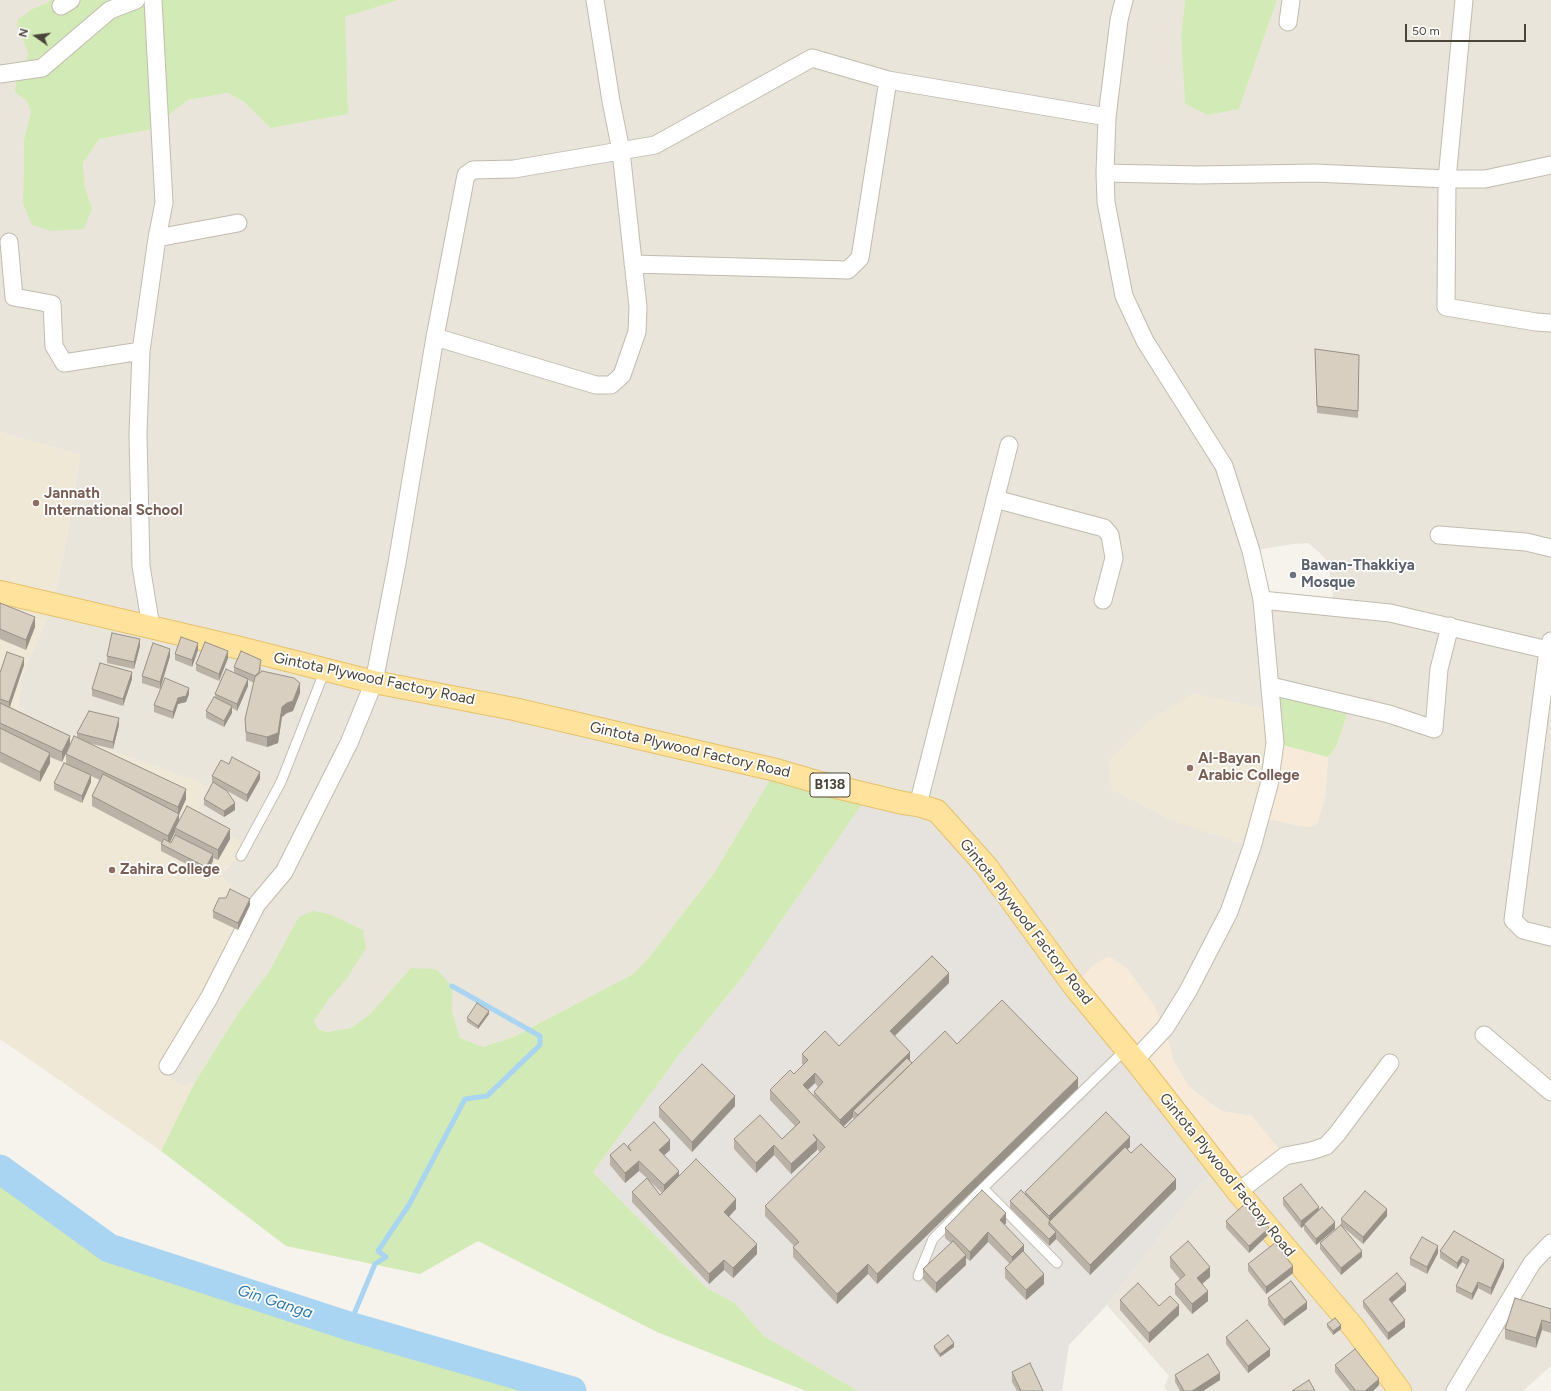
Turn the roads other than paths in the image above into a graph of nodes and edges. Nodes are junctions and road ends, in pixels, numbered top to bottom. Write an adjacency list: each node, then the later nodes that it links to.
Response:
1 (136, 0): 8 (street)
2 (153, 0): 16 (street)
3 (595, 0): 11 (street)
4 (1124, 0): 10 (street)
5 (1291, 0): 7 (street)
6 (1464, 0): 14 (street)
7 (1288, 22)
8 (0, 74)
9 (888, 80): 10 (street); 11 (street); 18 (street)
10 (1107, 117): 13 (street)
11 (621, 151): 18 (street); 20 (street)
12 (1551, 165): 14 (street)
13 (1105, 173): 14 (street); 28 (street)
14 (1447, 179): 19 (street)
15 (238, 223): 16 (street)
16 (157, 238): 21 (street)
17 (9, 242): 21 (street)
18 (633, 264): 20 (street)
19 (1551, 323)
20 (435, 337): 33 (street)
21 (141, 351): 30 (street)
22 (1009, 445): 23 (street)
23 (995, 499): 27 (street); 35 (street)
24 (1439, 535): 25 (street)
25 (1551, 548)
26 (0, 592): 30 (main road, Gintota Plywood Factory Road / B138)
27 (1103, 600)
28 (1262, 600): 29 (street); 34 (street)
29 (1450, 626): 31 (street); 34 (street)
30 (151, 627): 32 (main road, Gintota Plywood Factory Road / B138)
31 (1550, 646): 37 (street)
32 (325, 670): 33 (main road, Gintota Plywood Factory Road / B138); 36 (lane)
33 (374, 682): 35 (main road, Gintota Plywood Factory Road / B138); 41 (street)
34 (1271, 686): 39 (street)
35 (918, 804): 39 (main road, Gintota Plywood Factory Road / B138)
36 (241, 856)
37 (1551, 937)
38 (1484, 1035): 42 (street)
39 (1131, 1054): 43 (lane); 44 (main road, Gintota Plywood Factory Road / B138)
40 (1390, 1063): 44 (street)
41 (168, 1066)
42 (1551, 1092)
43 (983, 1188): 46 (lane); 47 (lane)
44 (1238, 1192): 48 (main road, Gintota Plywood Factory Road / B138)
45 (1551, 1243): 49 (street)
46 (1057, 1263)
47 (918, 1276)
48 (1400, 1391)
49 (1455, 1391)

